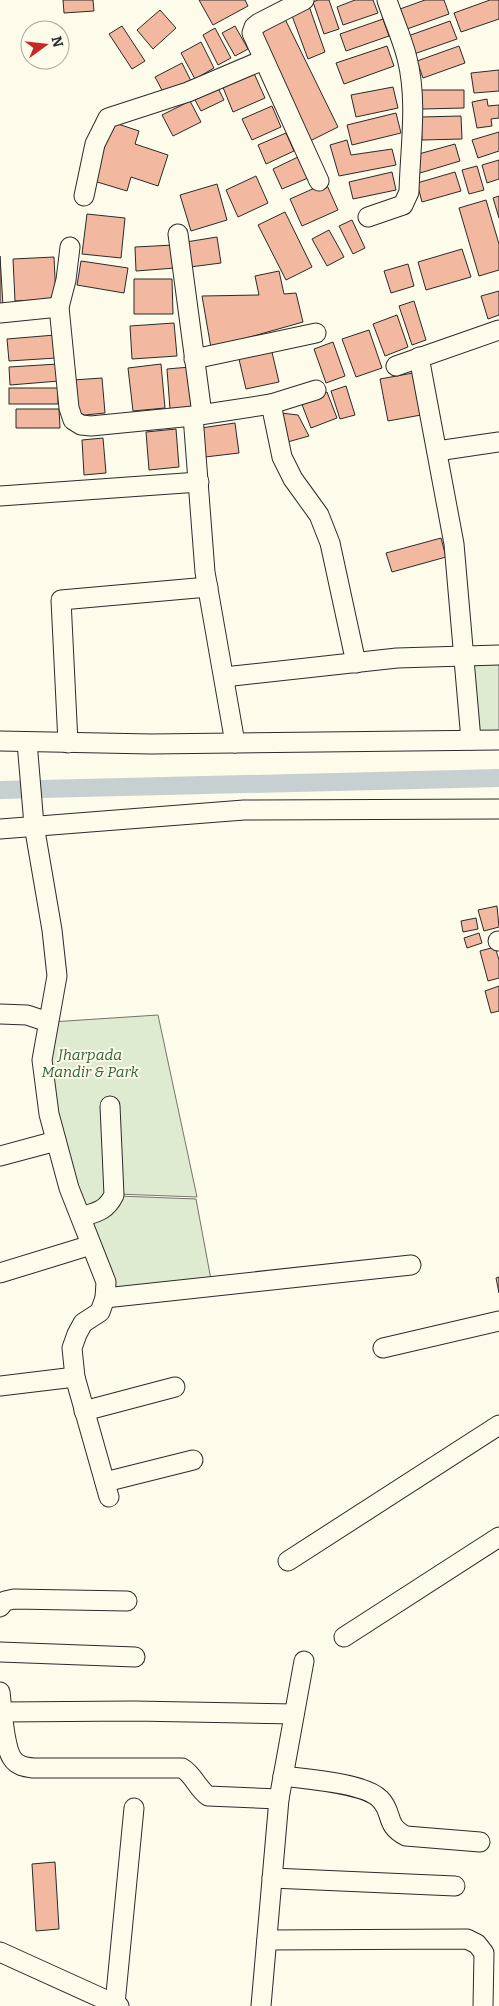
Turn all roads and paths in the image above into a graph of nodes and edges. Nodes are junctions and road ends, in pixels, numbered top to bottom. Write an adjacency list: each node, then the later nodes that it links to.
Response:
1 (304, 0): 3 (street)
2 (387, 0): 6 (street)
3 (263, 60): 4 (street); 5 (street)
4 (319, 182)
5 (84, 196)
6 (368, 217)
7 (178, 234): 14 (street)
8 (70, 247): 9 (street)
9 (59, 307): 10 (street); 18 (street)
10 (0, 314)
11 (499, 330): 13 (street)
12 (316, 333): 14 (street)
13 (420, 357): 15 (street); 20 (street)
14 (194, 359): 18 (street)
15 (396, 366)
16 (316, 390): 17 (street)
17 (271, 404): 18 (street); 26 (street)
18 (198, 415): 21 (street)
19 (499, 442): 20 (street)
20 (437, 451): 24 (street)
21 (199, 482): 22 (street); 23 (street)
22 (0, 496)
23 (208, 587): 27 (street); 33 (street)
24 (465, 656): 25 (street); 26 (street); 28 (street)
25 (499, 656)
26 (356, 663): 27 (street)
27 (224, 677): 32 (street)
28 (471, 740): 29 (street); 32 (street)
29 (499, 740)
30 (0, 741): 31 (street)
31 (27, 742): 33 (street); 35 (street)
32 (235, 743): 33 (street)
33 (68, 744)
34 (499, 809): 35 (street)
35 (34, 825): 36 (street); 38 (street)
36 (0, 829)
37 (0, 1014): 38 (street)
38 (48, 1022): 40 (street)
39 (110, 1106): 42 (street)
40 (56, 1141): 41 (street); 42 (street)
41 (0, 1156)
42 (81, 1217): 43 (street)
43 (91, 1245): 45 (street); 46 (street)
44 (411, 1265): 46 (street)
45 (0, 1273)
46 (105, 1298): 49 (street)
47 (499, 1320): 48 (street)
48 (383, 1348)
49 (75, 1377): 50 (street); 52 (street)
50 (0, 1386)
51 (175, 1387): 52 (street)
52 (84, 1411): 54 (street)
53 (499, 1425): 56 (street)
54 (193, 1460)
55 (499, 1537): 59 (street)
56 (288, 1561)
57 (126, 1601): 58 (street)
58 (0, 1607)
59 (344, 1637)
60 (0, 1652): 61 (street)
61 (135, 1656)
62 (304, 1661): 65 (street)
63 (0, 1692): 64 (street)
64 (2, 1712): 65 (street); 67 (street)
65 (294, 1714): 66 (street)
66 (283, 1776): 67 (street); 69 (street)
67 (278, 1799): 70 (street)
68 (134, 1808): 74 (street)
69 (480, 1842)
70 (272, 1878): 71 (street); 72 (street)
71 (455, 1886)
72 (267, 1940): 75 (street); 76 (street)
73 (0, 1952): 74 (street)
74 (117, 2005)
75 (262, 2006)
76 (483, 2006)

